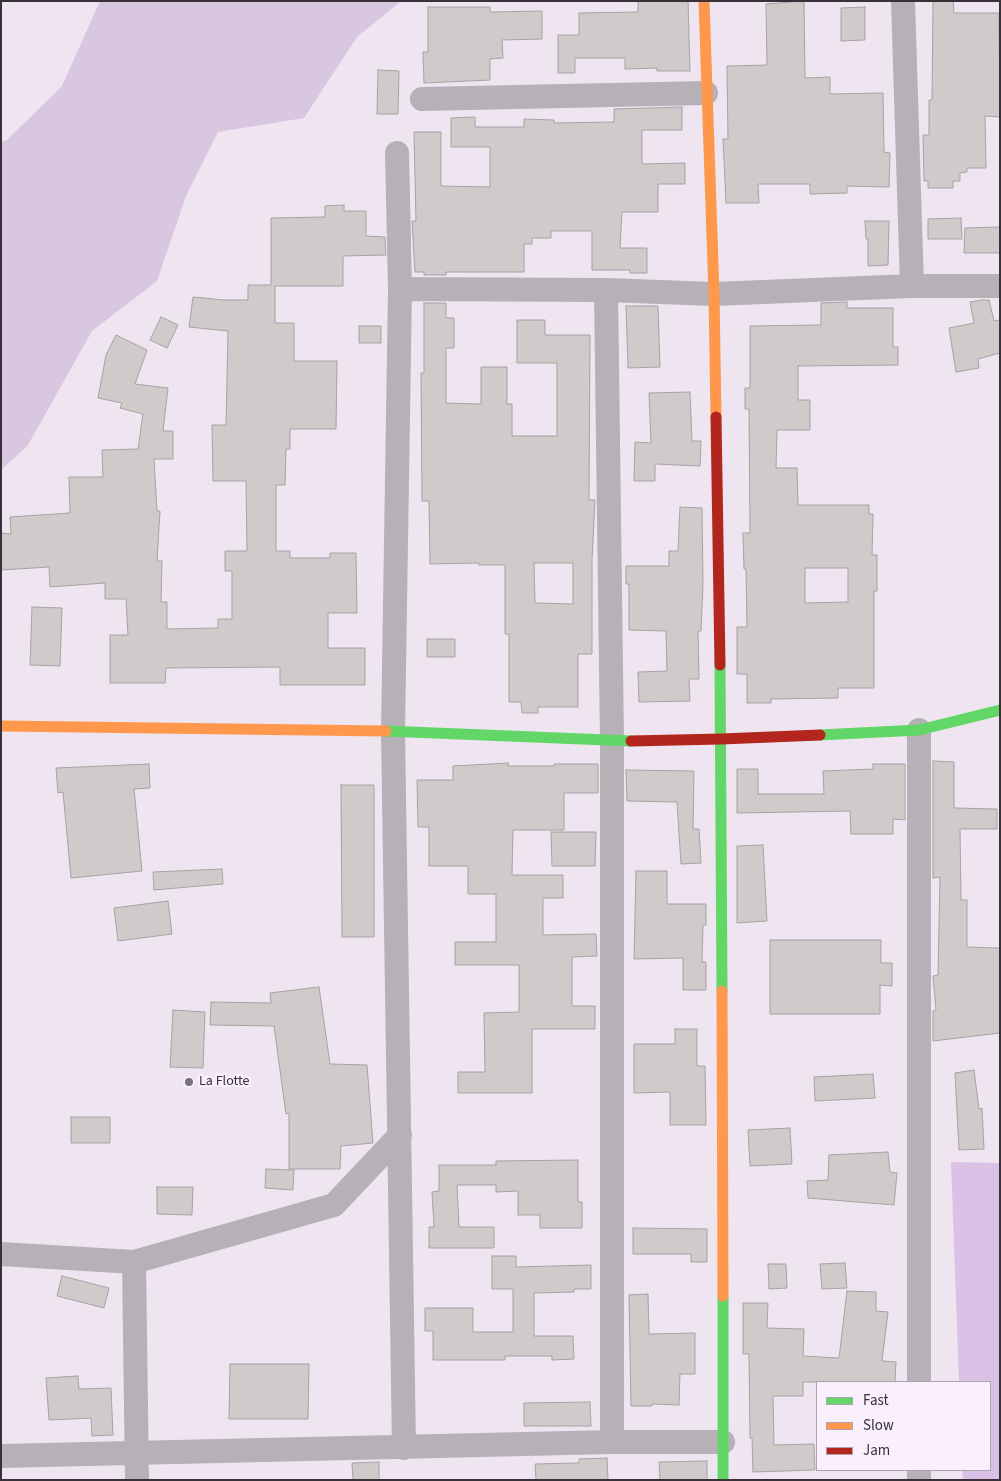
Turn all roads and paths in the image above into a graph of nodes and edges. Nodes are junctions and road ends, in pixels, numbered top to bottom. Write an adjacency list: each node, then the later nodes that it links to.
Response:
1 (704, 1): 3 (street)
2 (903, 1): 6 (street)
3 (706, 93): 4 (street); 10 (street)
4 (422, 99)
5 (397, 154): 8 (street)
6 (912, 286): 7 (street); 10 (street)
7 (1000, 286)
8 (400, 289): 9 (street); 14 (street)
9 (606, 290): 10 (street); 16 (street)
10 (714, 294): 15 (street)
11 (1000, 710): 13 (street)
12 (1, 726): 14 (street)
13 (919, 730): 15 (street); 20 (street)
14 (392, 732): 16 (street); 17 (street)
15 (721, 738): 16 (street); 22 (street)
16 (612, 741): 21 (street)
17 (400, 1135): 19 (street); 23 (street)
18 (1, 1254): 19 (street)
19 (134, 1262): 24 (street)
20 (919, 1381)
21 (612, 1442): 22 (street); 23 (street)
22 (723, 1442): 27 (street)
23 (404, 1448): 24 (street)
24 (137, 1454): 25 (street); 26 (street)
25 (1, 1456)
26 (138, 1480)
27 (723, 1480)

